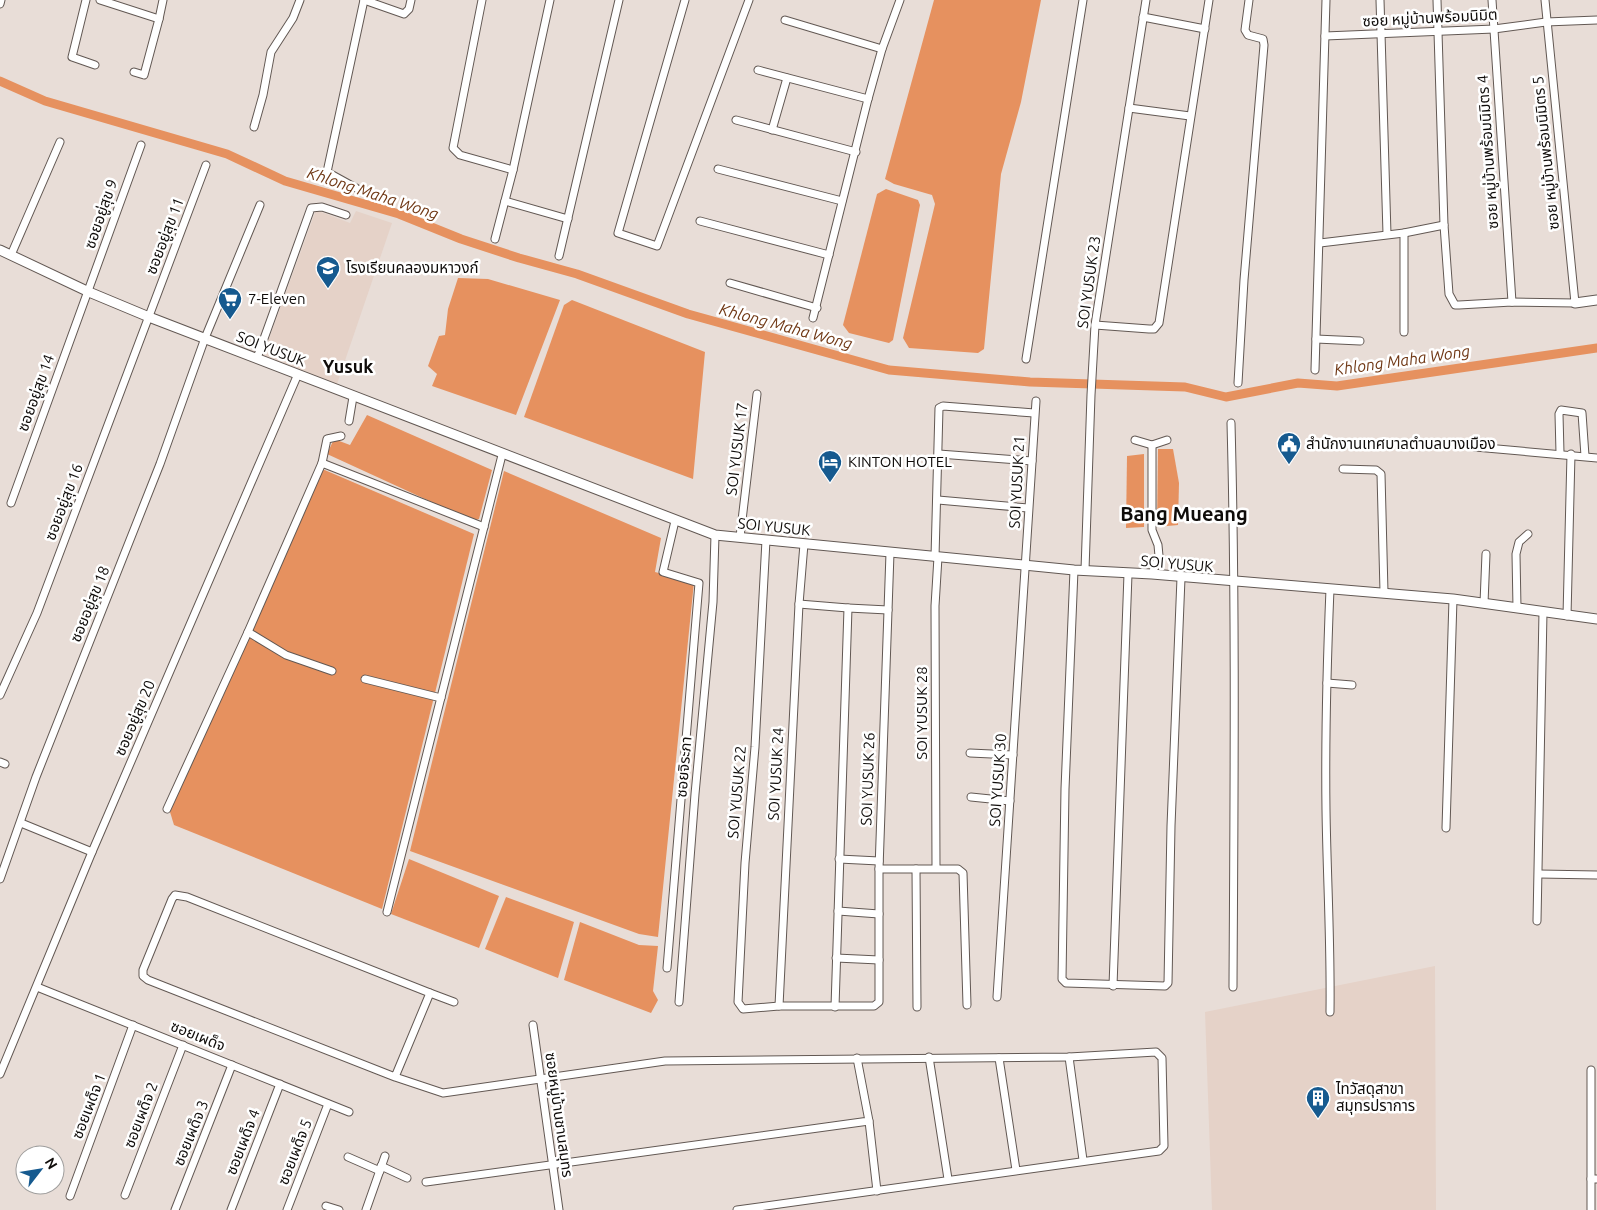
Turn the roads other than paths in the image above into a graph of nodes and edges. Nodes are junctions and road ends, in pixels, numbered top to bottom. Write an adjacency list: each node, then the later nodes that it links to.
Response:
1 (1, 0): 23 (street)
2 (86, 0): 35 (street)
3 (100, 0): 25 (street)
4 (163, 0): 25 (street)
5 (300, 0): 43 (street)
6 (364, 0): 7 (street); 51 (street)
7 (411, 0)
8 (482, 0): 50 (street)
9 (550, 0): 50 (street)
10 (619, 0): 56 (street)
11 (685, 0): 12 (street)
12 (748, 0)
13 (900, 0): 34 (street)
14 (1083, 0): 81 (street)
15 (1146, 0): 24 (street, SOI YUSUK 23)
16 (1209, 0): 29 (street)
17 (1249, 0): 84 (street)
18 (1326, 0): 33 (street)
19 (1380, 0): 32 (street)
20 (1437, 0): 31 (street)
21 (1492, 0): 30 (street, ซอย หมู่บ้านพร้อมนิมิตร 4)
22 (1545, 0): 28 (street, ซอย หมู่บ้านพร้อมนิมิตร 5)
23 (0, 4)
24 (1144, 18): 29 (street); 40 (street, SOI YUSUK 23)
25 (160, 19): 37 (street)
26 (785, 20): 34 (street)
27 (1597, 20): 28 (street, ซอย หมู่บ้านพร้อมนิมิต)
28 (1546, 22): 30 (street, ซอย หมู่บ้านพร้อมนิมิต); 71 (street, ซอย หมู่บ้านพร้อมนิมิตร 5)
29 (1205, 29): 41 (street)
30 (1494, 29): 31 (street, ซอย หมู่บ้านพร้อมนิมิต); 70 (street, ซอย หมู่บ้านพร้อมนิมิตร 4)
31 (1438, 30): 32 (street, ซอย หมู่บ้านพร้อมนิมิต); 58 (street)
32 (1380, 35): 33 (street, ซอย หมู่บ้านพร้อมนิมิต); 60 (street)
33 (1325, 36): 62 (street)
34 (882, 48): 39 (street)
35 (95, 66)
36 (758, 70): 38 (street)
37 (134, 72)
38 (787, 78): 39 (street); 44 (street)
39 (868, 99): 47 (street)
40 (1129, 108): 41 (street); 75 (street, SOI YUSUK 23)
41 (1190, 116): 75 (street)
42 (736, 120): 44 (street)
43 (254, 127)
44 (772, 130): 47 (street)
45 (60, 142): 64 (street)
46 (141, 145): 68 (street, ซอยอยู่สุข 9)
47 (856, 152): 53 (street)
48 (206, 165): 73 (street, ซอยอยู่สุข 11)
49 (718, 169): 53 (street)
50 (513, 170): 52 (street)
51 (356, 188)
52 (505, 201): 56 (street); 61 (street)
53 (842, 201): 65 (street)
54 (260, 205): 77 (street, ซอยอยู่สุข 18)
55 (346, 215): 80 (street)
56 (568, 219): 66 (street)
57 (700, 221): 65 (street)
58 (1444, 225): 59 (street); 70 (street)
59 (1404, 233): 60 (street); 76 (street)
60 (1387, 234): 62 (street)
61 (495, 239)
62 (1320, 243): 78 (street)
63 (0, 250): 64 (street, SOI YUSUK)
64 (11, 255): 68 (street, SOI YUSUK)
65 (829, 255): 72 (street)
66 (560, 256)
67 (730, 284): 72 (street)
68 (89, 292): 73 (street, SOI YUSUK); 106 (street, ซอยอยู่สุข 14)
69 (1597, 300): 71 (street)
70 (1512, 302): 71 (street)
71 (1575, 303)
72 (817, 308): 74 (street)
73 (149, 317): 77 (street, SOI YUSUK); 141 (street, ซอยอยู่สุข 16)
74 (814, 318)
75 (1095, 325): 120 (street, SOI YUSUK 23)
76 (1404, 332)
77 (205, 338): 80 (street, SOI YUSUK); 148 (street, ซอยอยู่สุข 18)
78 (1316, 339): 79 (street); 82 (street)
79 (1360, 341)
80 (257, 358): 83 (street, SOI YUSUK)
81 (1026, 359)
82 (1315, 370)
83 (298, 374): 86 (street, SOI YUSUK); 150 (street, ซอยอยู่สุข 20)
84 (1238, 383)
85 (757, 394): 112 (street, SOI YUSUK 17)
86 (353, 397): 89 (street); 99 (street, SOI YUSUK)
87 (1036, 401): 88 (street, SOI YUSUK 21)
88 (1034, 413): 97 (street, SOI YUSUK 28); 102 (street, SOI YUSUK 21)
89 (349, 421)
90 (1231, 423): 124 (street)
91 (341, 436): 103 (street)
92 (1135, 440): 94 (street)
93 (1167, 440): 94 (street)
94 (1152, 445): 122 (street)
95 (1475, 447): 96 (street)
96 (1560, 453): 98 (street); 100 (street)
97 (939, 454): 102 (street); 105 (street, SOI YUSUK 28)
98 (1571, 454): 100 (street); 134 (street)
99 (502, 455): 108 (street, SOI YUSUK); 109 (street)
100 (1586, 456): 101 (street)
101 (1597, 458)
102 (1032, 461): 107 (street, SOI YUSUK 21)
103 (322, 463): 109 (street); 136 (street)
104 (1343, 469): 126 (street)
105 (938, 500): 107 (street); 117 (street, SOI YUSUK 28)
106 (11, 503)
107 (1028, 508): 118 (street, SOI YUSUK 21)
108 (675, 521): 111 (street, SOI YUSUK); 164 (street)
109 (484, 527): 142 (street)
110 (1528, 534): 131 (street)
111 (715, 535): 112 (street, SOI YUSUK); 171 (street, ซอยจิระภา)
112 (740, 537): 113 (street, SOI YUSUK)
113 (766, 540): 114 (street, SOI YUSUK); 173 (street, SOI YUSUK 22)
114 (804, 544): 115 (street, SOI YUSUK); 129 (street, SOI YUSUK 24)
115 (890, 553): 117 (street, SOI YUSUK); 132 (street, SOI YUSUK 26)
116 (1486, 554): 128 (street)
117 (936, 557): 118 (street, SOI YUSUK); 153 (street, SOI YUSUK 28)
118 (1027, 565): 119 (street, SOI YUSUK); 144 (street, SOI YUSUK 30)
119 (1074, 570): 120 (street, SOI YUSUK); 165 (street)
120 (1085, 570): 121 (street, SOI YUSUK)
121 (1128, 574): 122 (street, SOI YUSUK); 165 (street)
122 (1152, 574): 123 (street, SOI YUSUK)
123 (1181, 578): 124 (street, SOI YUSUK); 165 (street)
124 (1236, 582): 125 (street, SOI YUSUK); 167 (street)
125 (1330, 590): 126 (street, SOI YUSUK); 139 (street)
126 (1384, 592): 127 (street, SOI YUSUK)
127 (1453, 599): 128 (street, SOI YUSUK); 149 (street)
128 (1484, 603): 131 (street, SOI YUSUK)
129 (799, 604): 130 (street); 173 (street, SOI YUSUK 24)
130 (848, 608): 132 (street); 151 (street)
131 (1517, 608): 133 (street, SOI YUSUK)
132 (888, 610): 152 (street, SOI YUSUK 26)
133 (1543, 612): 134 (street, SOI YUSUK); 155 (street)
134 (1567, 616): 135 (street, SOI YUSUK)
135 (1597, 619)
136 (248, 632): 137 (street); 147 (street)
137 (332, 671)
138 (364, 679): 142 (street)
139 (1327, 683): 140 (street); 176 (street)
140 (1352, 685)
141 (0, 695)
142 (441, 698): 159 (street)
143 (970, 753): 144 (street)
144 (1013, 755): 146 (street, SOI YUSUK 30)
145 (972, 797): 146 (street)
146 (1010, 800): 169 (street, SOI YUSUK 30)
147 (167, 809)
148 (21, 823): 150 (street); 157 (street, ซอยอยู่สุข 18)
149 (1446, 828)
150 (92, 852): 166 (street, ซอยอยู่สุข 20)
151 (839, 860): 152 (street); 158 (street)
152 (879, 865): 154 (street); 160 (street, SOI YUSUK 26)
153 (936, 868): 154 (street); 172 (street)
154 (916, 869): 175 (street)
155 (1539, 874): 156 (street); 161 (street)
156 (1597, 875)
157 (0, 879)
158 (838, 911): 160 (street); 162 (street)
159 (387, 912)
160 (879, 914): 163 (street, SOI YUSUK 26)
161 (1537, 921)
162 (836, 958): 163 (street); 174 (street)
163 (879, 960): 174 (street, SOI YUSUK 26)
164 (667, 968)
165 (1112, 986)
166 (37, 987): 177 (street, ซอยเผด็จ); 186 (street, ซอยอยู่สุข 20)
167 (1233, 987)
168 (430, 993): 170 (street); 187 (street); 187 (street)
169 (997, 997)
170 (454, 1002)
171 (679, 1002)
172 (967, 1005)
173 (780, 1006): 174 (street)
174 (835, 1007)
175 (917, 1007)
176 (1330, 1012)
177 (133, 1025): 179 (street, ซอยเผด็จ); 204 (street, ซอยเผด็จ 1)
178 (533, 1025): 188 (street, ซอยหมู่บ้านชานสมุทร)
179 (183, 1045): 184 (street, ซอยเผด็จ); 205 (street, ซอยเผด็จ 2)
180 (929, 1057): 182 (street); 183 (street); 200 (street)
181 (1069, 1057): 183 (street); 195 (street); 195 (street)
182 (857, 1058): 188 (street); 192 (street)
183 (999, 1058): 198 (street)
184 (232, 1065): 189 (street, ซอยเผด็จ); 207 (street, ซอยเผด็จ 3)
185 (1590, 1070): 201 (street)
186 (0, 1074)
187 (395, 1077): 188 (street)
188 (540, 1079): 196 (street, ซอยหมู่บ้านชานสมุทร)
189 (280, 1084): 190 (street, ซอยเผด็จ); 208 (street, ซอยเผด็จ 4)
190 (328, 1104): 191 (street, ซอยเผด็จ); 209 (street, ซอยเผด็จ 5)
191 (349, 1112)
192 (869, 1121): 196 (street); 203 (street)
193 (385, 1156): 197 (street)
194 (348, 1157): 197 (street)
195 (1083, 1160): 198 (street)
196 (552, 1163): 202 (street); 212 (street, ซอยหมู่บ้านชานสมุทร)
197 (381, 1168): 199 (street); 211 (street)
198 (1016, 1170): 200 (street)
199 (407, 1178)
200 (948, 1179): 203 (street)
201 (1594, 1179): 214 (street)
202 (426, 1182)
203 (877, 1191): 213 (street)
204 (70, 1196)
205 (125, 1196)
206 (326, 1206): 210 (street)
207 (175, 1210)
208 (231, 1210)
209 (287, 1210)
210 (339, 1210)
211 (366, 1210)
212 (559, 1210)
213 (737, 1210)
214 (1591, 1210)

